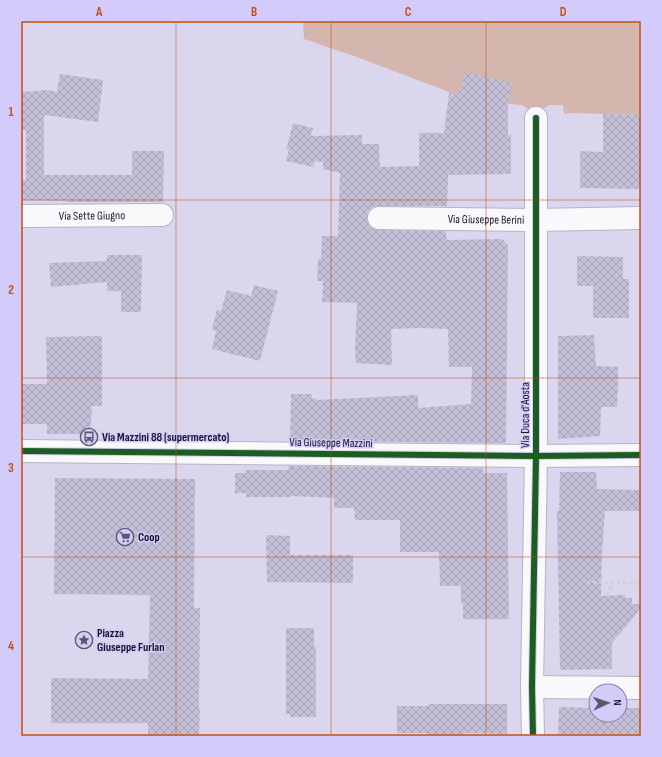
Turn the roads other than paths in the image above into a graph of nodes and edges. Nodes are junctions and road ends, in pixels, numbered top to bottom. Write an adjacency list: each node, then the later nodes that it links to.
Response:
1 (536, 118): 6 (street, Via Duca d'Aosta)
2 (162, 215): 3 (street, Via Sette Giugno)
3 (21, 216)
4 (379, 218): 6 (street, Via Giuseppe Berini)
5 (641, 218): 6 (street, Via Giuseppe Berini)
6 (536, 220): 9 (street, Via Duca d'Aosta)
7 (21, 451): 9 (street, Via Giuseppe Mazzini)
8 (641, 455): 9 (street, Via Giuseppe Mazzini)
9 (536, 456): 10 (street, Via Duca d'Aosta)
10 (532, 687): 11 (street); 12 (street, Via Duca d'Aosta)
11 (641, 688)
12 (532, 736)

